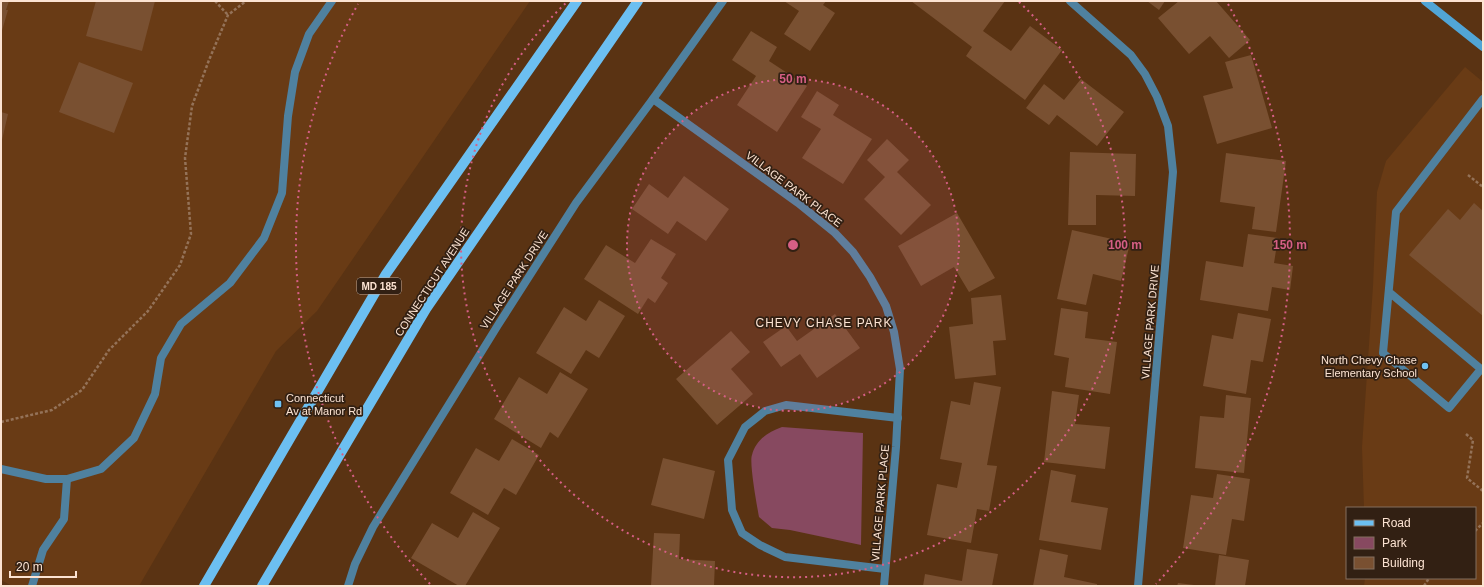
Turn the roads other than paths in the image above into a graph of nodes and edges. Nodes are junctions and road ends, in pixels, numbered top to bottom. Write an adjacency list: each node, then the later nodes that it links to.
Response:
1 (332, 1): 13 (street)
2 (577, 1): 16 (main road, MD 185)
3 (638, 1): 17 (main road, CONNECTICUT AVENUE)
4 (723, 1): 8 (street, VILLAGE PARK DRIVE)
5 (1070, 1): 20 (street, VILLAGE PARK DRIVE)
6 (1425, 1): 7 (main road)
7 (1483, 47)
8 (653, 99): 11 (street, VILLAGE PARK PLACE); 18 (street, VILLAGE PARK DRIVE)
9 (1483, 99): 10 (street)
10 (1389, 292): 10 (street)
11 (898, 418): 14 (street, VILLAGE PARK PLACE); 14 (street)
12 (1, 469): 13 (street)
13 (66, 479): 15 (street)
14 (885, 568): 19 (street, VILLAGE PARK PLACE)
15 (32, 586)
16 (204, 586)
17 (262, 586)
18 (348, 586)
19 (884, 586)
20 (1138, 586)

